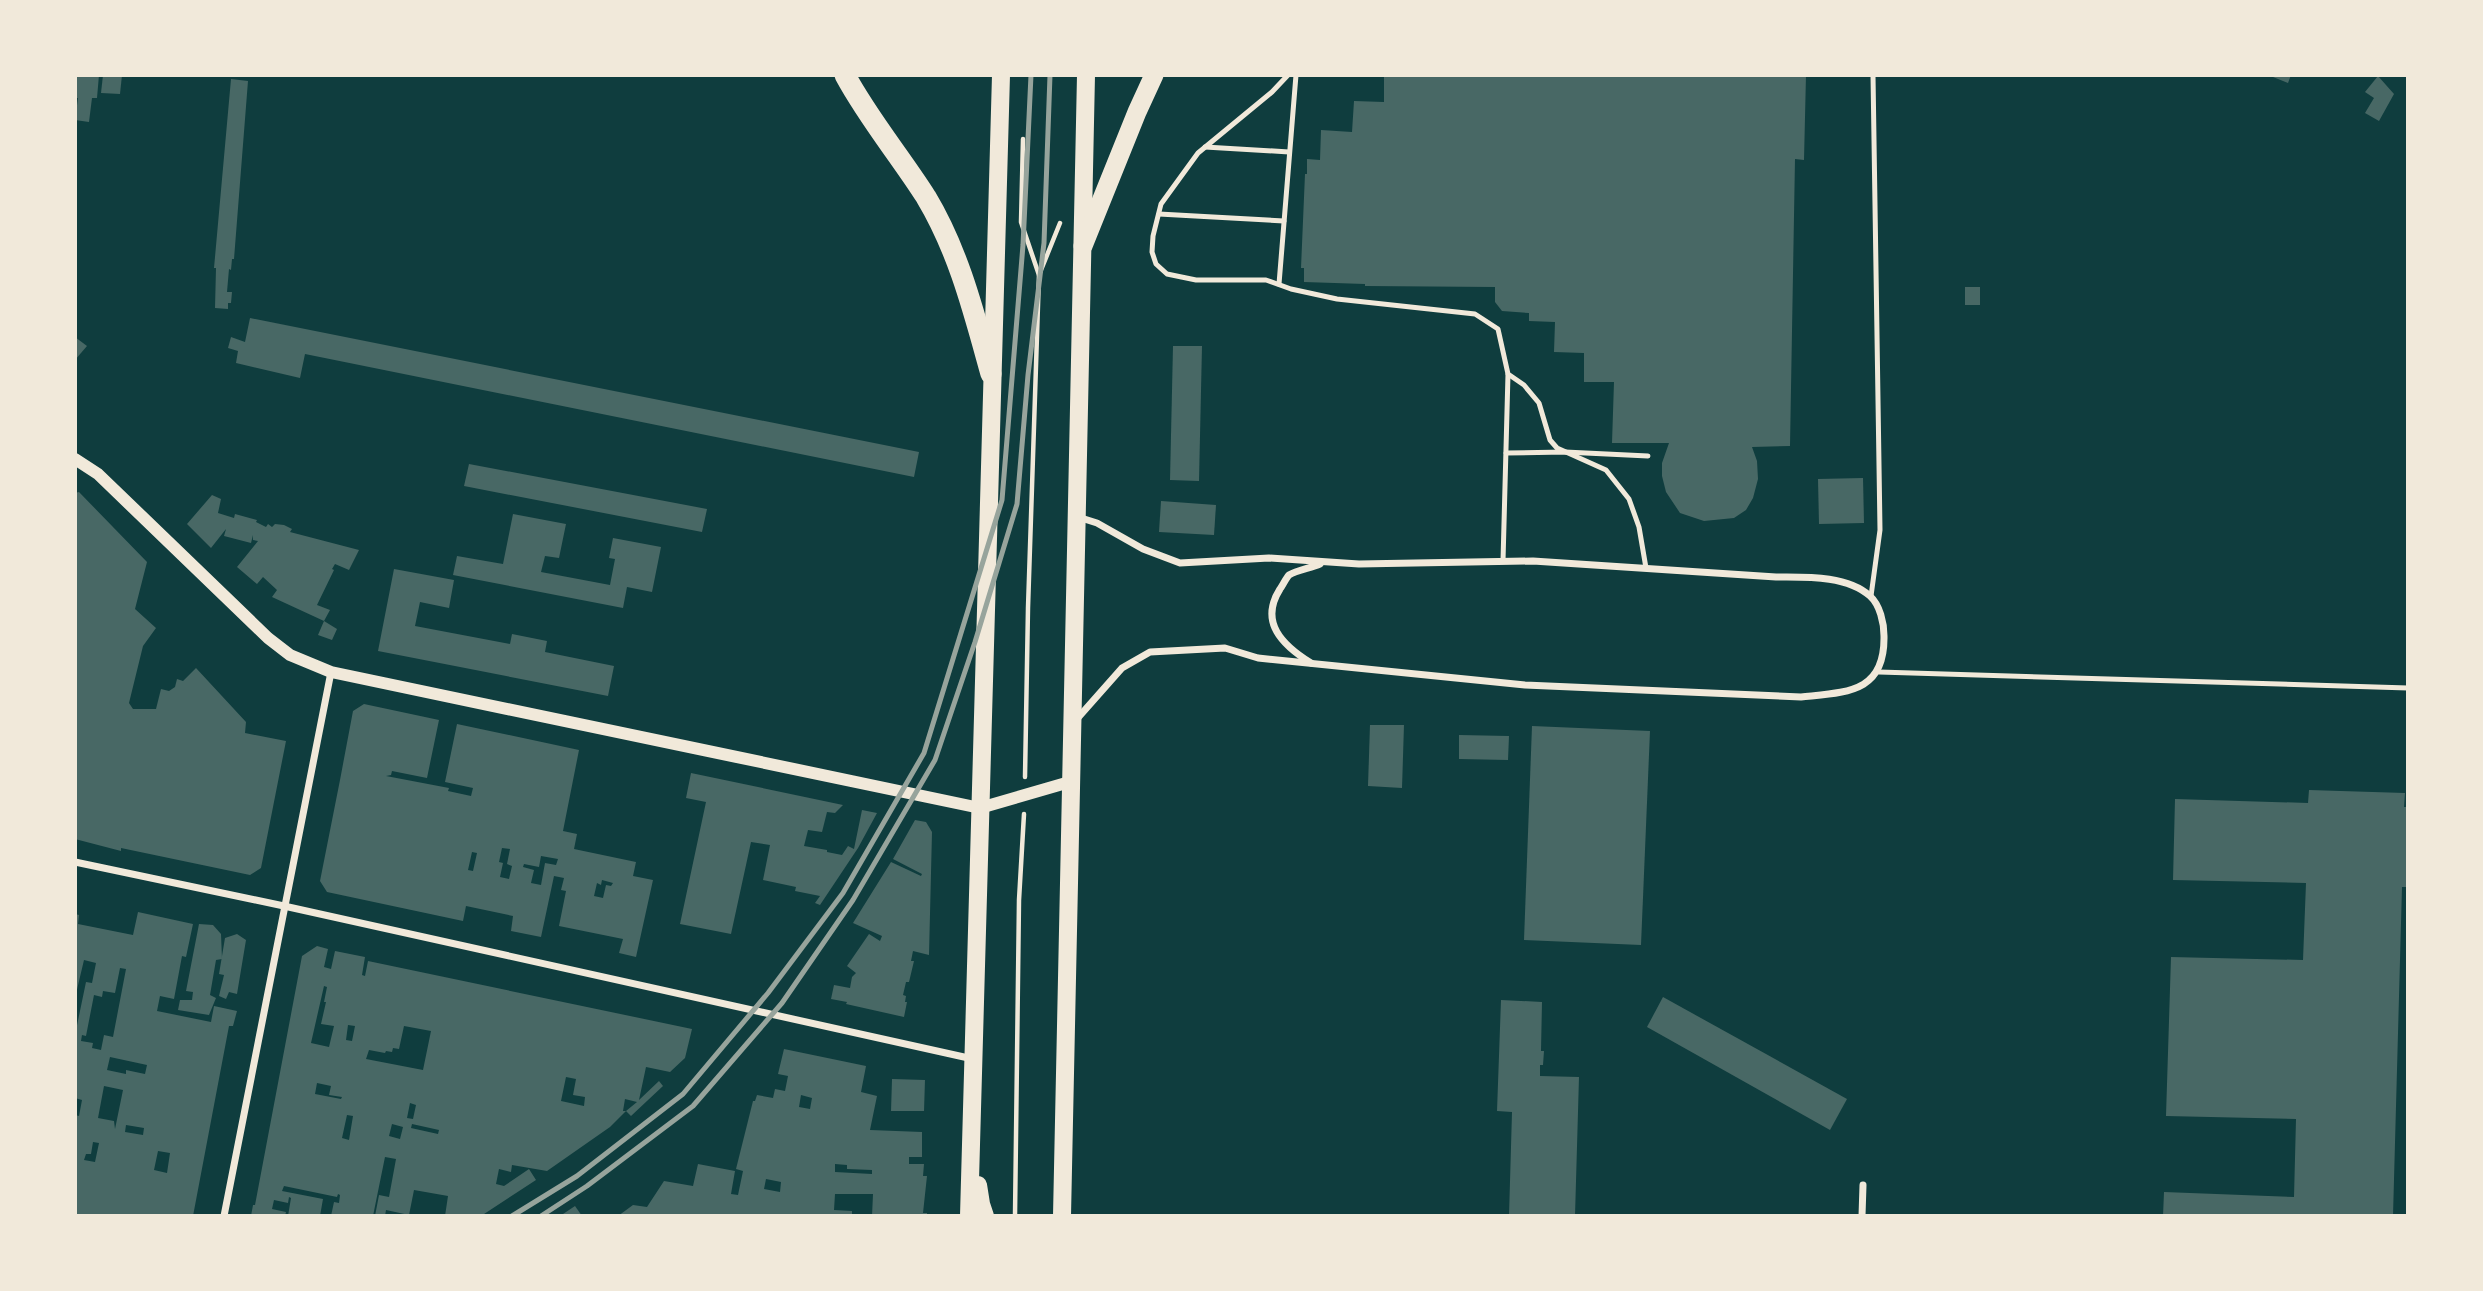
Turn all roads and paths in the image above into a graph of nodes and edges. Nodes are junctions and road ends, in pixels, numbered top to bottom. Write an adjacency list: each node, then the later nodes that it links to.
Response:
1 (1001, 75): 17 (main road)
2 (1086, 75): 14 (main road)
3 (1154, 75): 14 (highway)
4 (1289, 75): 9 (lane)
5 (1296, 75): 10 (lane)
6 (1873, 75): 27 (lane)
7 (846, 79): 17 (highway)
8 (1023, 128): 15 (path)
9 (1205, 147): 10 (lane); 12 (lane)
10 (1289, 152): 13 (lane)
11 (1060, 210): 15 (path)
12 (1159, 215): 13 (lane); 16 (lane)
13 (1284, 221): 16 (lane)
14 (1083, 246): 23 (main road)
15 (1039, 275): 34 (path)
16 (1279, 284): 18 (lane)
17 (991, 374): 35 (main road)
18 (1508, 374): 19 (lane); 20 (lane)
19 (1565, 452): 20 (lane); 21 (lane); 26 (lane)
20 (1506, 453): 24 (lane)
21 (1648, 456)
22 (75, 459): 30 (street)
23 (1077, 517): 25 (street); 32 (main road)
24 (1503, 561): 25 (street); 26 (street)
25 (1324, 563): 28 (street)
26 (1646, 568): 27 (street)
27 (1871, 596): 29 (street)
28 (1313, 664): 29 (street); 32 (street)
29 (1879, 672): 31 (lane)
30 (331, 673): 35 (street); 37 (street)
31 (2408, 688)
32 (1074, 723): 33 (main road)
33 (1073, 781): 34 (street); 45 (main road)
34 (1024, 795): 35 (street); 44 (path)
35 (980, 808): 38 (main road)
36 (75, 862): 37 (street)
37 (284, 906): 38 (street); 41 (street)
38 (973, 1059): 39 (main road)
39 (970, 1165): 42 (main road); 43 (main road)
40 (1863, 1185): 46 (street)
41 (223, 1216)
42 (969, 1216)
43 (985, 1216)
44 (1015, 1216)
45 (1062, 1216)
46 (1861, 1216)

